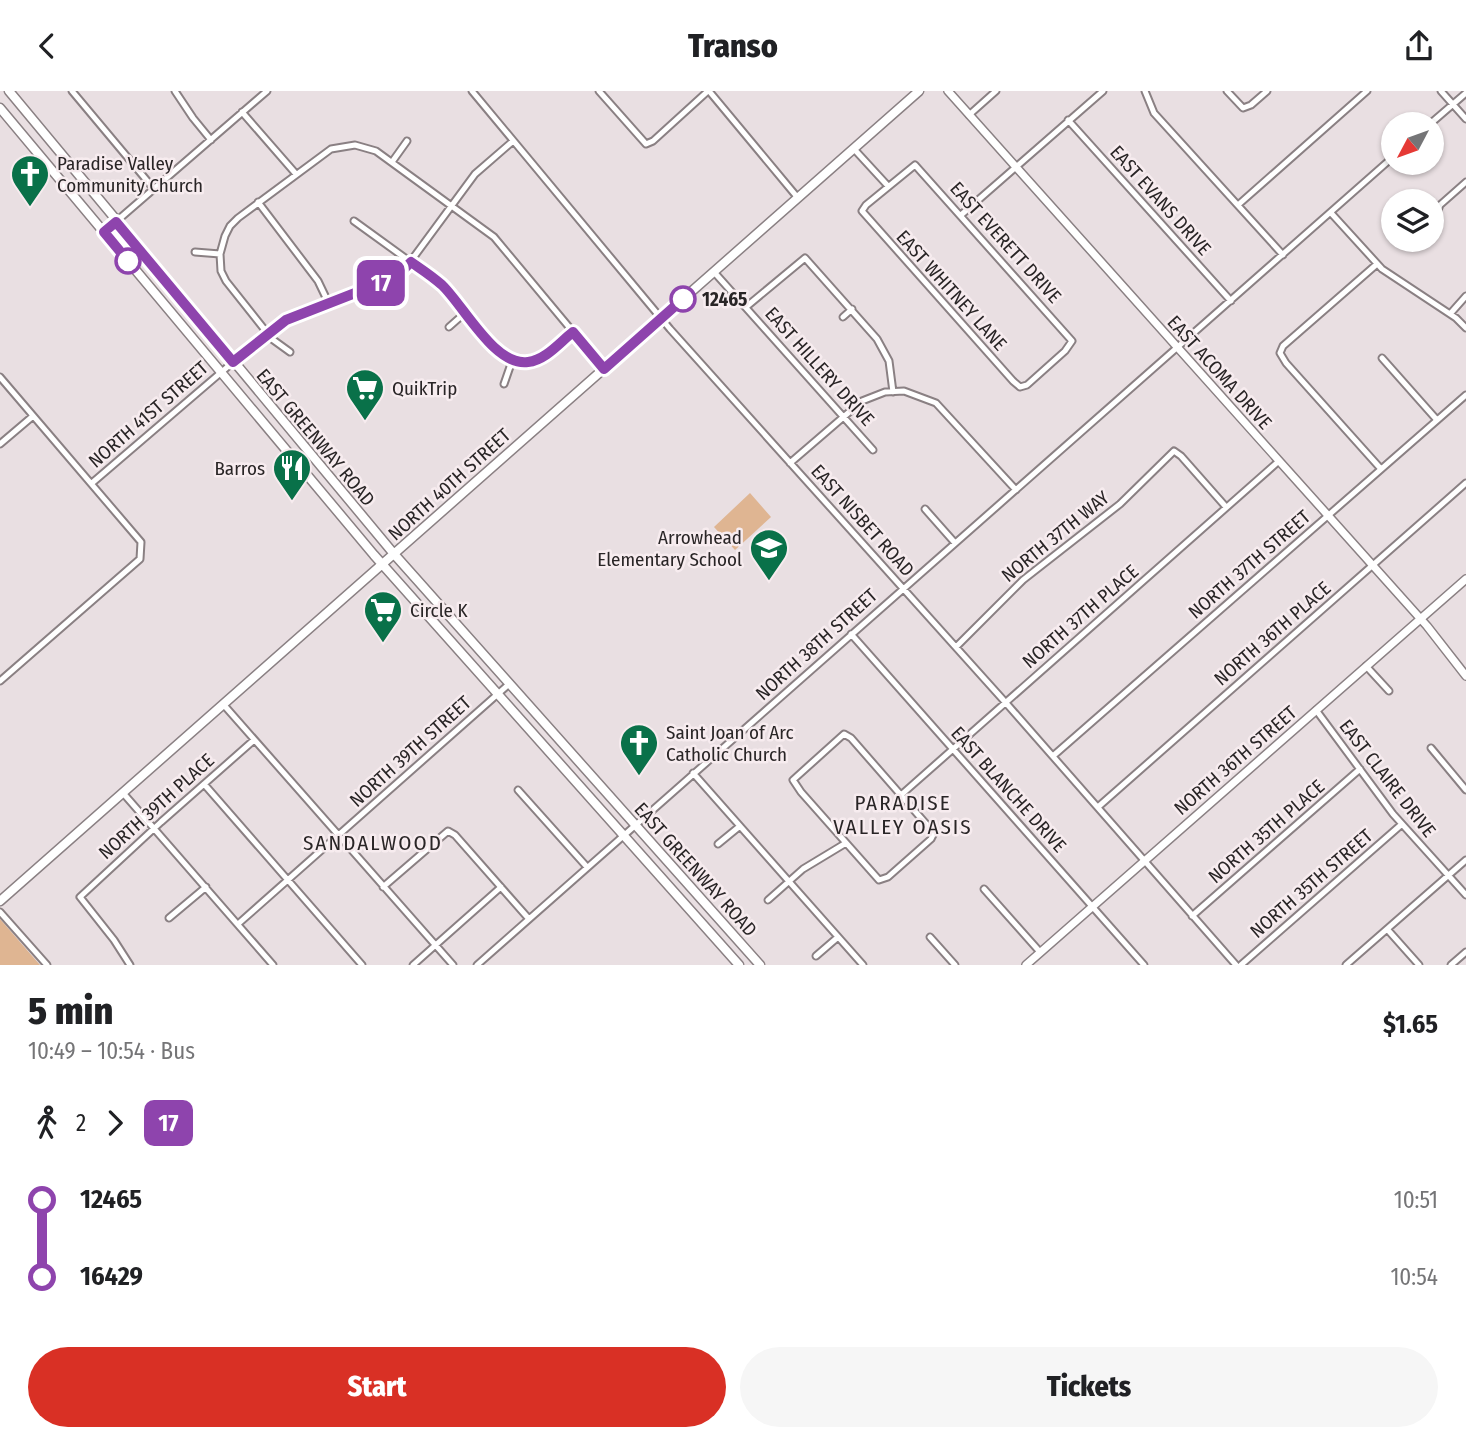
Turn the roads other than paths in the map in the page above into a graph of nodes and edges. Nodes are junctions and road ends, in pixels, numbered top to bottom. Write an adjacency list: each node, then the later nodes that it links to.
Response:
1 (9, 91): 28 (main road, EAST GREENWAY ROAD)
2 (72, 91): 37 (street)
3 (175, 91): 25 (street)
4 (267, 91): 20 (street)
5 (600, 91): 6 (street)
6 (709, 91): 38 (street)
7 (919, 91): 29 (main road, NORTH 40TH STREET)
8 (948, 91): 22 (street, EAST ACOMA DRIVE)
9 (996, 91): 22 (street)
10 (1103, 91): 24 (street)
11 (1144, 91): 42 (street)
12 (1227, 91): 13 (street)
13 (1267, 91)
14 (1367, 91): 42 (street)
15 (1441, 91): 18 (street)
16 (474, 92): 27 (street, EAST NISBET ROAD)
17 (1466, 93): 18 (street)
18 (1453, 104): 21 (street); 23 (street)
19 (0, 107): 30 (main road, EAST GREENWAY ROAD)
20 (242, 112): 25 (street); 34 (street)
21 (1444, 112)
22 (969, 115): 32 (street, EAST ACOMA DRIVE)
23 (1466, 119)
24 (1068, 120): 32 (street); 57 (street, EAST EVANS DRIVE)
25 (211, 140): 37 (street)
26 (407, 141): 31 (street)
27 (513, 141): 41 (street, NORTH 41ST STREET); 64 (street, EAST NISBET ROAD)
28 (53, 145): 30 (main road); 46 (main road, EAST GREENWAY ROAD)
29 (854, 149): 36 (street); 38 (main road, NORTH 40TH STREET)
30 (39, 154): 47 (main road, EAST GREENWAY ROAD)
31 (392, 162): 34 (street); 41 (street)
32 (1016, 166): 44 (street); 70 (street, EAST ACOMA DRIVE)
33 (1381, 168): 43 (street)
34 (296, 174): 40 (street)
35 (1466, 182): 39 (street)
36 (888, 186): 44 (street, EAST EVERETT DRIVE); 69 (street, EAST WHITNEY LANE)
37 (154, 189): 46 (street)
38 (798, 198): 53 (main road, NORTH 40TH STREET)
39 (1444, 201)
40 (258, 202): 49 (street); 58 (street)
41 (452, 205): 51 (street, NORTH 41ST STREET); 67 (street)
42 (1238, 205): 50 (street)
43 (1331, 213): 50 (street); 52 (street)
44 (961, 215): 69 (street, EAST EVERETT DRIVE)
45 (354, 221): 51 (street)
46 (116, 222): 47 (street); 54 (main road, EAST GREENWAY ROAD)
47 (104, 232): 55 (main road, EAST GREENWAY ROAD)
48 (195, 252): 49 (street)
49 (220, 254): 68 (street)
50 (1283, 255): 57 (street)
51 (411, 262): 58 (street, NORTH 41ST STREET); 61 (street)
52 (1377, 264): 62 (street); 90 (street)
53 (714, 272): 59 (street, EAST HILLERY DRIVE); 64 (main road, NORTH 40TH STREET)
54 (169, 285): 55 (main road); 74 (main road, EAST GREENWAY ROAD)
55 (157, 295): 76 (main road, EAST GREENWAY ROAD)
56 (1466, 296): 62 (street)
57 (1231, 301): 70 (street)
58 (329, 304): 68 (street, NORTH 41ST STREET)
59 (746, 307): 60 (street); 81 (street, EAST HILLERY DRIVE)
60 (852, 309): 63 (street); 79 (street)
61 (466, 312): 65 (street); 73 (street)
62 (1450, 314): 66 (street)
63 (843, 317)
64 (662, 318): 75 (main road, NORTH 40TH STREET); 89 (street, EAST NISBET ROAD)
65 (449, 327)
66 (1466, 328)
67 (573, 332): 73 (street); 75 (street)
68 (267, 333): 71 (street); 74 (street, NORTH 41ST STREET)
69 (1073, 341)
70 (1177, 347): 88 (street, EAST ACOMA DRIVE); 93 (street, NORTH 38TH STREET)
71 (290, 352)
72 (1382, 358): 83 (street)
73 (512, 361): 78 (street)
74 (233, 362): 76 (street, NORTH 41ST STREET); 98 (main road, EAST GREENWAY ROAD)
75 (604, 369): 98 (main road, NORTH 40TH STREET)
76 (221, 372): 91 (street, NORTH 41ST STREET); 99 (main road, EAST GREENWAY ROAD)
77 (0, 377): 82 (street)
78 (504, 384)
79 (893, 392): 81 (street); 84 (street)
80 (1466, 395): 83 (street, NORTH 37TH STREET)
81 (843, 415): 87 (street, EAST HILLERY DRIVE); 89 (street)
82 (33, 416): 86 (street); 91 (street)
83 (1437, 420): 90 (street, NORTH 37TH STREET)
84 (968, 436): 85 (street); 93 (street)
85 (960, 443)
86 (0, 444)
87 (873, 450)
88 (1279, 461): 94 (street, NORTH 37TH PLACE); 96 (street, EAST ACOMA DRIVE)
89 (790, 463): 102 (street, EAST NISBET ROAD)
90 (1381, 469): 96 (street, NORTH 37TH STREET)
91 (92, 483): 108 (street)
92 (1466, 484): 100 (street, NORTH 36TH PLACE)
93 (1016, 490): 97 (street, NORTH 38TH STREET)
94 (1226, 507): 105 (street, NORTH 37TH WAY); 112 (street, NORTH 37TH PLACE)
95 (925, 509): 97 (street)
96 (1328, 516): 100 (street, EAST ACOMA DRIVE); 118 (street, NORTH 37TH STREET)
97 (955, 543): 102 (street, NORTH 38TH STREET)
98 (394, 554): 99 (main road, NORTH 40TH STREET); 109 (main road, EAST GREENWAY ROAD)
99 (382, 565): 111 (main road, EAST GREENWAY ROAD); 113 (main road, NORTH 40TH STREET)
100 (1372, 566): 103 (street, EAST ACOMA DRIVE); 128 (street, NORTH 36TH PLACE)
101 (1466, 579): 103 (street, NORTH 36TH STREET)
102 (902, 588): 104 (street, NORTH 38TH STREET); 105 (street, EAST NISBET ROAD)
103 (1420, 618): 106 (street, NORTH 36TH STREET); 107 (street, EAST ACOMA DRIVE)
104 (851, 634): 117 (street, EAST BLANCHE DRIVE); 121 (street, NORTH 38TH STREET)
105 (956, 646): 112 (street, EAST NISBET ROAD)
106 (1366, 666): 110 (street); 114 (street, NORTH 36TH STREET)
107 (1466, 676)
108 (0, 681)
109 (509, 684): 111 (street, NORTH 39TH STREET); 119 (main road, EAST GREENWAY ROAD)
110 (1389, 691)
111 (497, 695): 122 (main road, EAST GREENWAY ROAD); 134 (street, NORTH 39TH STREET)
112 (1006, 703): 117 (street, NORTH 37TH PLACE); 118 (street, EAST NISBET ROAD)
113 (223, 704): 115 (street); 126 (main road, NORTH 40TH STREET)
114 (1316, 711): 120 (street, EAST CLAIRE DRIVE); 138 (street, NORTH 36TH STREET)
115 (254, 740): 123 (street, NORTH 39TH PLACE); 134 (street)
116 (1431, 748): 125 (street)
117 (953, 750): 127 (street, NORTH 37TH PLACE); 150 (street, EAST BLANCHE DRIVE)
118 (1053, 757): 128 (street, EAST NISBET ROAD)
119 (581, 763): 122 (main road); 129 (main road, EAST GREENWAY ROAD)
120 (1360, 769): 130 (street, EAST CLAIRE DRIVE); 152 (street, NORTH 35TH PLACE)
121 (693, 773): 129 (street, NORTH 38TH STREET); 131 (street)
122 (568, 774): 133 (main road, EAST GREENWAY ROAD)
123 (204, 784): 132 (street, NORTH 39TH PLACE); 141 (street)
124 (518, 790): 139 (street)
125 (1466, 790)
126 (123, 793): 132 (street); 149 (main road, NORTH 40TH STREET)
127 (901, 795): 135 (street); 135 (street)
128 (1098, 807): 138 (street, EAST NISBET ROAD)
129 (635, 824): 133 (street, NORTH 38TH STREET); 163 (main road, EAST GREENWAY ROAD)
130 (1402, 824): 140 (street, EAST CLAIRE DRIVE); 177 (street, NORTH 35TH STREET)
131 (740, 826): 136 (street); 142 (street)
132 (154, 828): 143 (street); 165 (street, NORTH 39TH PLACE)
133 (623, 835): 139 (street, NORTH 38TH STREET); 171 (main road, EAST GREENWAY ROAD)
134 (338, 836): 141 (street, NORTH 39TH STREET); 144 (street)
135 (846, 843): 142 (street)
136 (718, 845)
137 (1466, 860): 140 (street)
138 (1144, 862): 150 (street, NORTH 36TH STREET); 152 (street, EAST NISBET ROAD)
139 (587, 867): 154 (street, NORTH 38TH STREET)
140 (1448, 876): 147 (street, EAST CLAIRE DRIVE); 156 (street)
141 (288, 880): 155 (street, NORTH 39TH STREET); 167 (street)
142 (789, 881): 148 (street); 157 (street)
143 (206, 887): 153 (street); 155 (street)
144 (383, 887): 145 (street); 159 (street)
145 (501, 887): 154 (street); 159 (street)
146 (984, 890): 160 (street)
147 (1466, 895)
148 (768, 900)
149 (0, 901)
150 (1093, 907): 160 (street, NORTH 36TH STREET); 175 (street, EAST BLANCHE DRIVE)
151 (0, 912): 164 (street)
152 (1192, 916): 176 (street, EAST NISBET ROAD)
153 (169, 918)
154 (529, 919): 170 (street, NORTH 38TH STREET)
155 (238, 924): 166 (street)
156 (1387, 929): 178 (street); 179 (street)
157 (838, 936): 162 (street); 172 (street)
158 (930, 937): 173 (street)
159 (435, 946): 168 (street); 169 (street)
160 (1040, 952): 174 (street, NORTH 36TH STREET)
161 (1466, 952): 180 (street)
162 (816, 956)
163 (755, 963)
164 (47, 965)
165 (130, 965)
166 (273, 965)
167 (362, 965)
168 (413, 965)
169 (453, 965)
170 (477, 965)
171 (739, 965)
172 (863, 965)
173 (955, 965)
174 (1026, 965)
175 (1144, 965)
176 (1236, 965)
177 (1241, 965)
178 (1346, 965)
179 (1419, 965)
180 (1451, 965)

